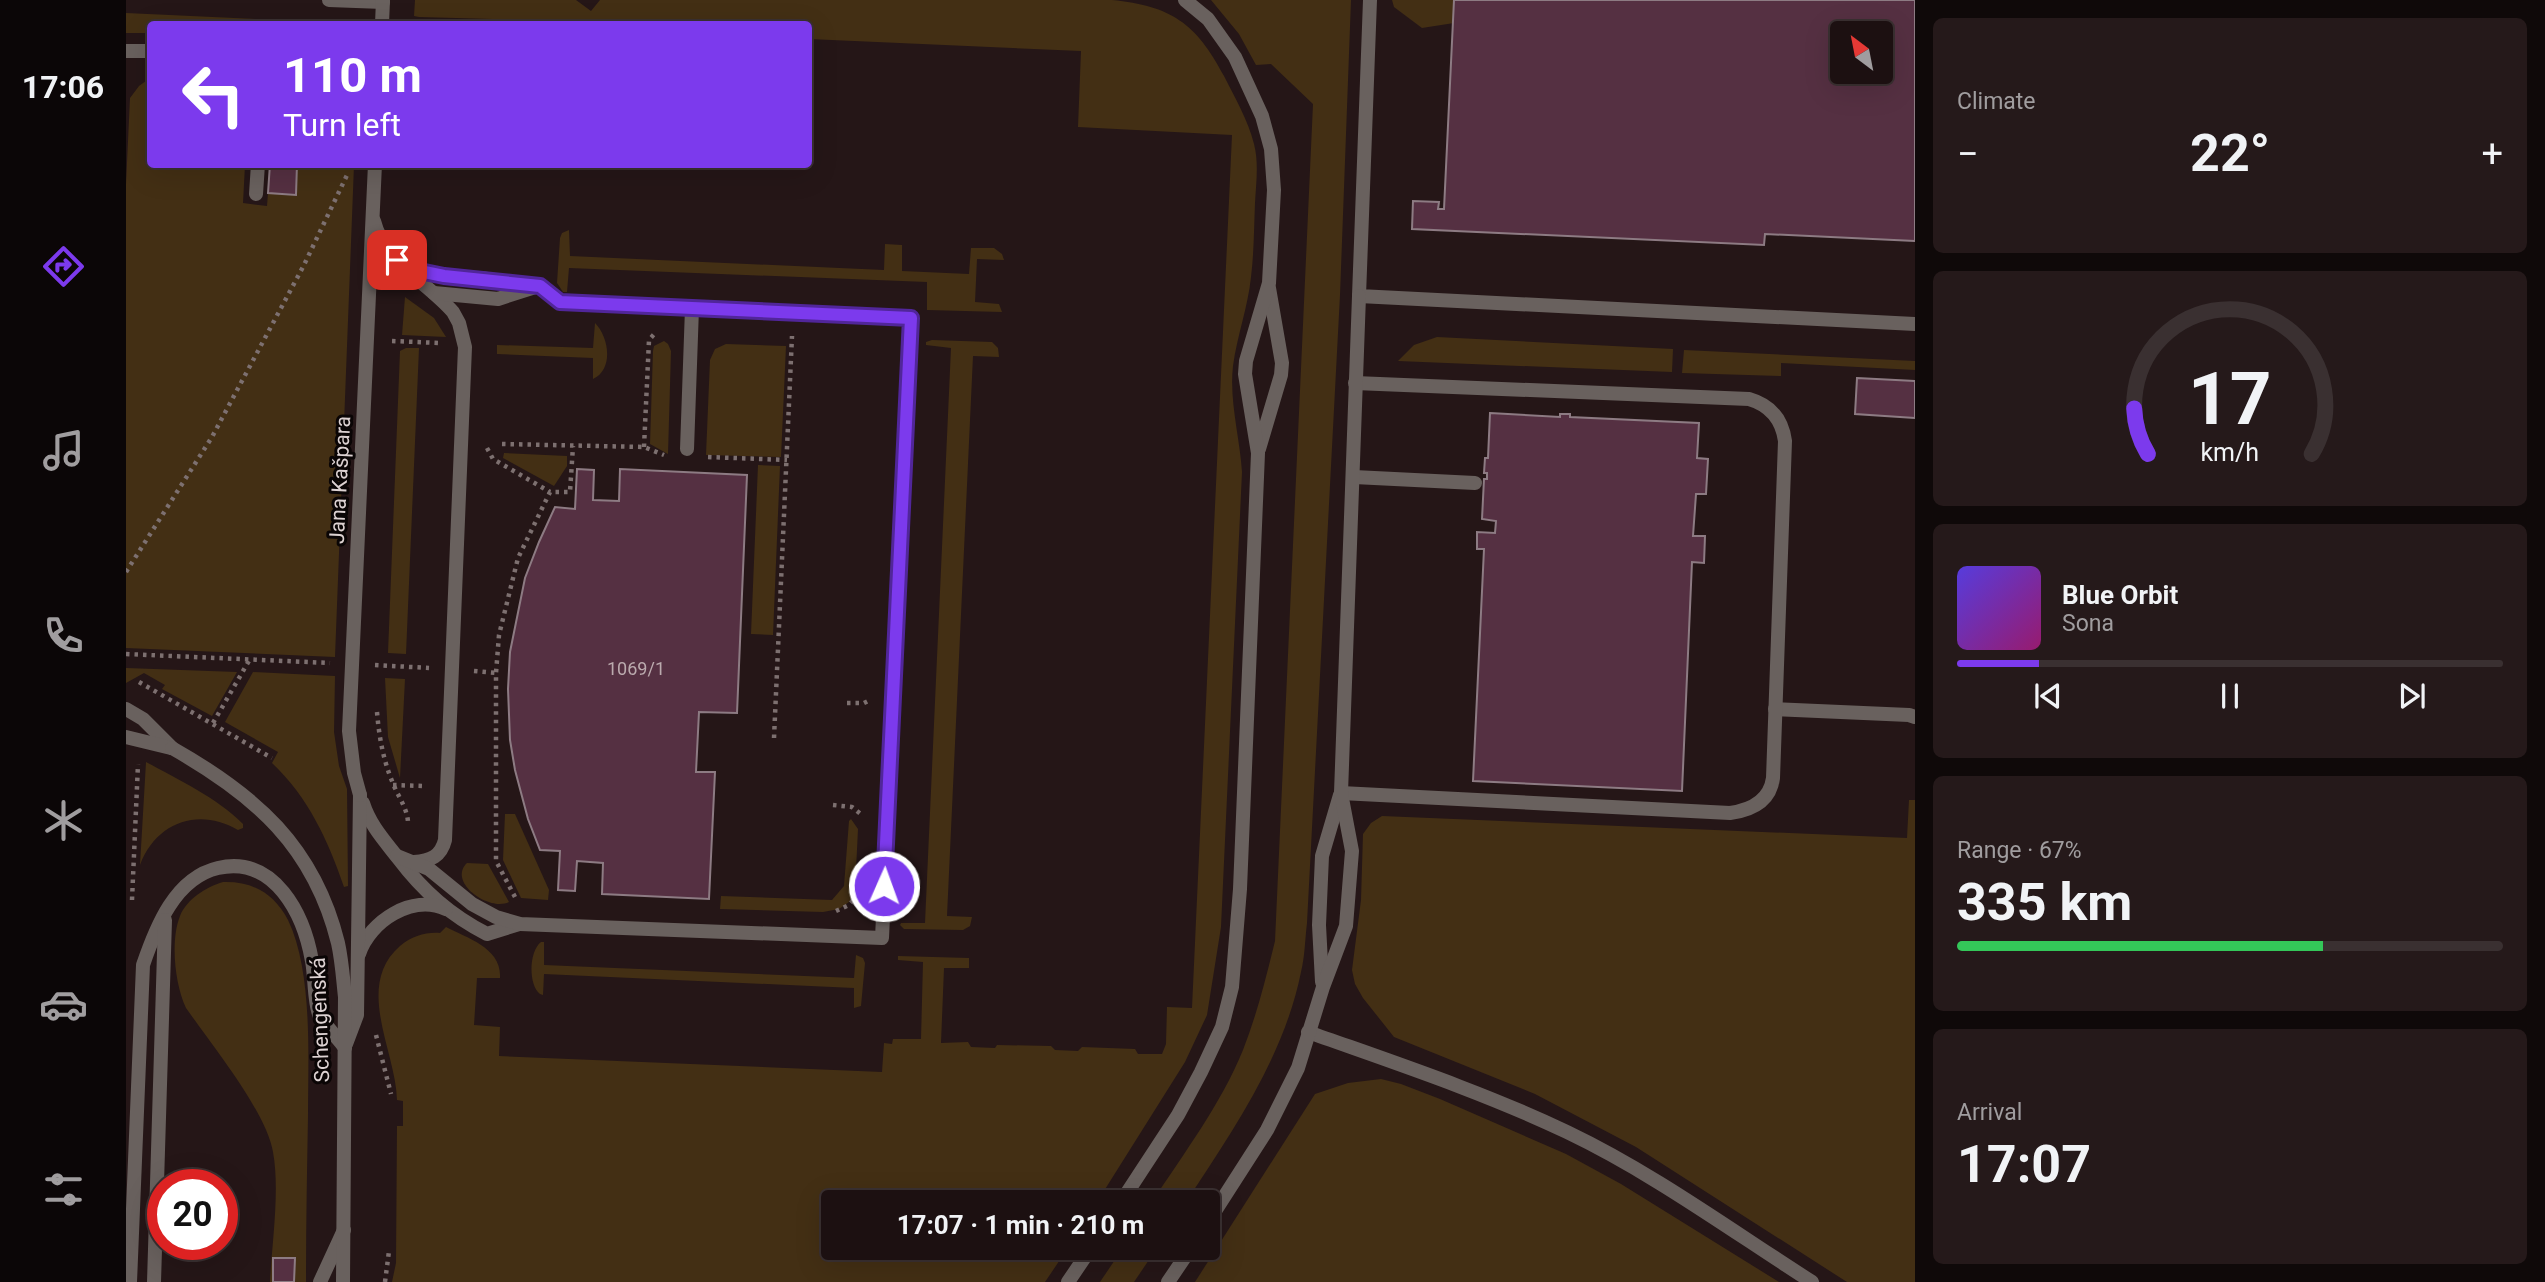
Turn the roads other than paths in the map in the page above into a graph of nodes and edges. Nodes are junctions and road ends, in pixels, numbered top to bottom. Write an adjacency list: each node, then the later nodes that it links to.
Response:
1 (329, 0): 4 (street)
2 (1185, 0): 13 (street)
3 (1370, 0): 16 (street)
4 (383, 1): 5 (street)
5 (382, 21)
6 (126, 51): 7 (street)
7 (147, 51)
8 (258, 168): 10 (street)
9 (374, 168): 11 (street, Jana Kašpara)
10 (256, 194)
11 (373, 216): 12 (street); 30 (street, Jana Kašpara)
12 (405, 268): 14 (street); 15 (street)
13 (1269, 283): 21 (street); 21 (street)
14 (540, 286): 15 (street); 17 (street)
15 (434, 293): 32 (street)
16 (1359, 296): 18 (street); 19 (street)
17 (692, 308): 20 (street); 35 (street)
18 (1915, 324)
19 (1355, 383): 22 (street); 25 (street)
20 (692, 453)
21 (1258, 453): 40 (street)
22 (1354, 477): 23 (street); 29 (street)
23 (1475, 484)
24 (126, 709): 28 (street)
25 (1775, 709): 26 (street); 29 (street)
26 (1915, 717)
27 (126, 737): 28 (street, Schengenská)
28 (172, 748): 39 (street, Schengenská)
29 (1341, 793): 37 (street); 37 (street)
30 (360, 795): 31 (street); 36 (street)
31 (397, 856): 32 (street); 33 (street)
32 (414, 862): 35 (street)
33 (448, 910): 35 (street); 36 (street)
34 (166, 916): 39 (street); 45 (street); 46 (street)
35 (520, 923)
36 (356, 962): 39 (street)
37 (1322, 987): 38 (street)
38 (1308, 1032): 41 (street); 51 (street)
39 (345, 1048): 42 (street, Schengenská)
40 (1129, 1190)
41 (1220, 1203)
42 (344, 1230): 47 (street); 48 (street, Schengenská)
43 (1083, 1260): 49 (street)
44 (1183, 1260): 50 (street)
45 (130, 1282)
46 (154, 1282)
47 (320, 1282)
48 (343, 1282)
49 (1068, 1282)
50 (1168, 1282)
51 (1812, 1282)

